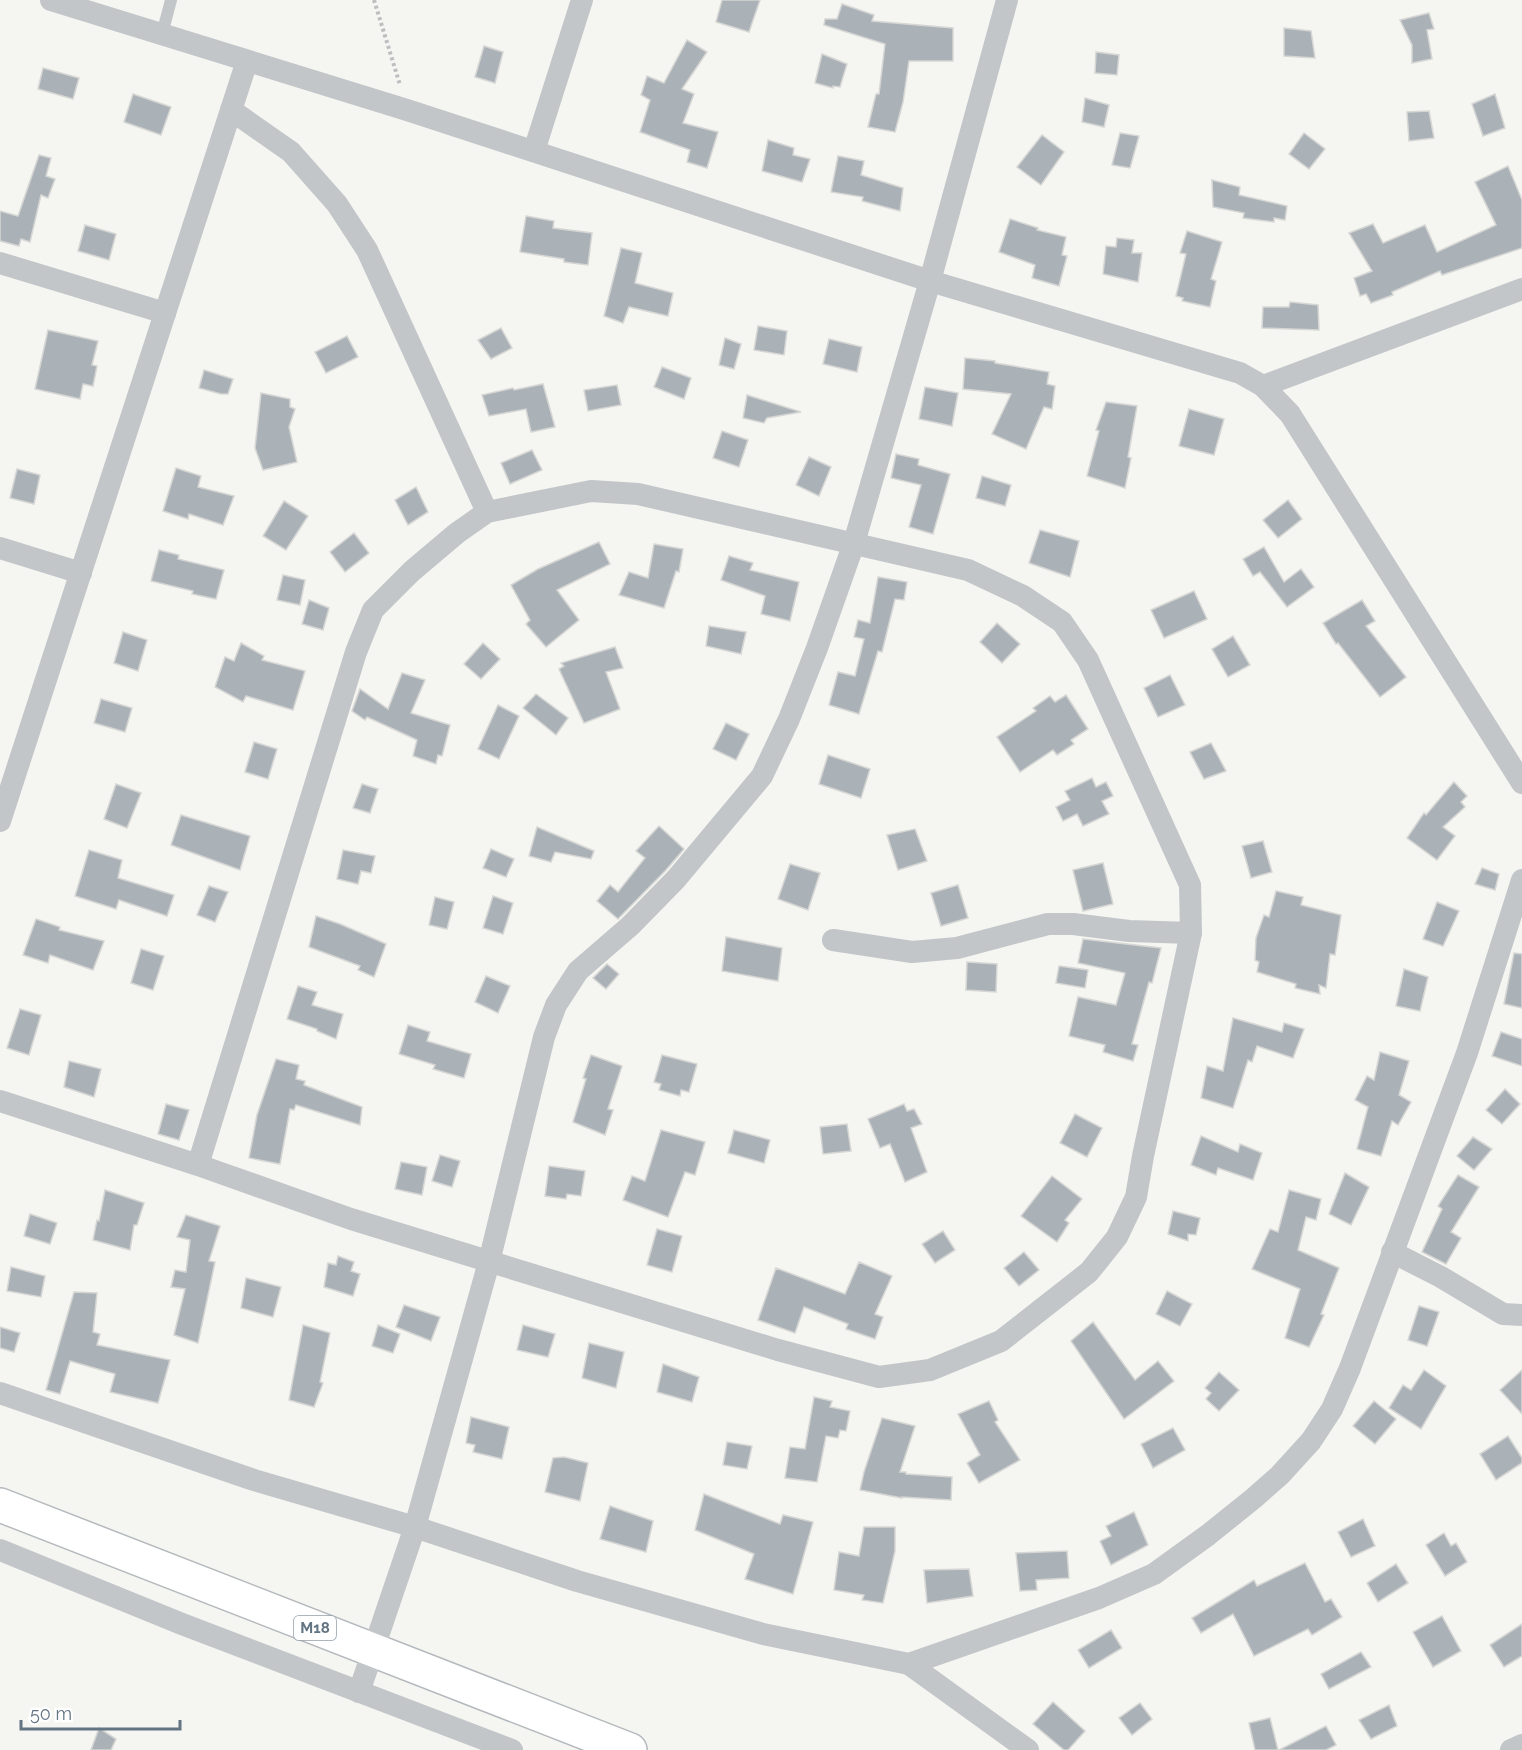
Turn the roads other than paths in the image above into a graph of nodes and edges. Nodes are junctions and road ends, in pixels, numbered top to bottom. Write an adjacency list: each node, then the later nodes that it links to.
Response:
1 (51, 0): 5 (street)
2 (171, 0): 5 (lane)
3 (582, 0): 8 (street)
4 (1007, 0): 10 (street)
5 (162, 34): 6 (street)
6 (247, 61): 7 (street); 8 (street)
7 (231, 110): 12 (street); 14 (street)
8 (534, 151): 10 (street)
9 (0, 263): 12 (street)
10 (930, 281): 13 (street); 15 (street)
11 (1522, 289): 13 (street)
12 (165, 313): 17 (street)
13 (1263, 386): 18 (street)
14 (486, 512): 15 (street); 24 (street)
15 (854, 543): 21 (street); 26 (street)
16 (0, 548): 17 (street)
17 (81, 573): 19 (street)
18 (1522, 783)
19 (0, 821)
20 (1522, 880): 25 (street)
21 (1191, 933): 22 (street); 26 (street)
22 (833, 940)
23 (0, 1101): 24 (street)
24 (198, 1165): 26 (street)
25 (1392, 1252): 27 (street); 33 (street)
26 (489, 1262): 30 (street)
27 (1522, 1315)
28 (0, 1393): 30 (street)
29 (0, 1505): 32 (main road, M18)
30 (415, 1527): 32 (street); 33 (street)
31 (0, 1550): 34 (street)
32 (373, 1651): 34 (street); 37 (main road, M18)
33 (909, 1664): 38 (street)
34 (359, 1692): 36 (street)
35 (1522, 1745): 39 (street)
36 (512, 1750)
37 (630, 1750)
38 (1028, 1750)
39 (1511, 1750)

